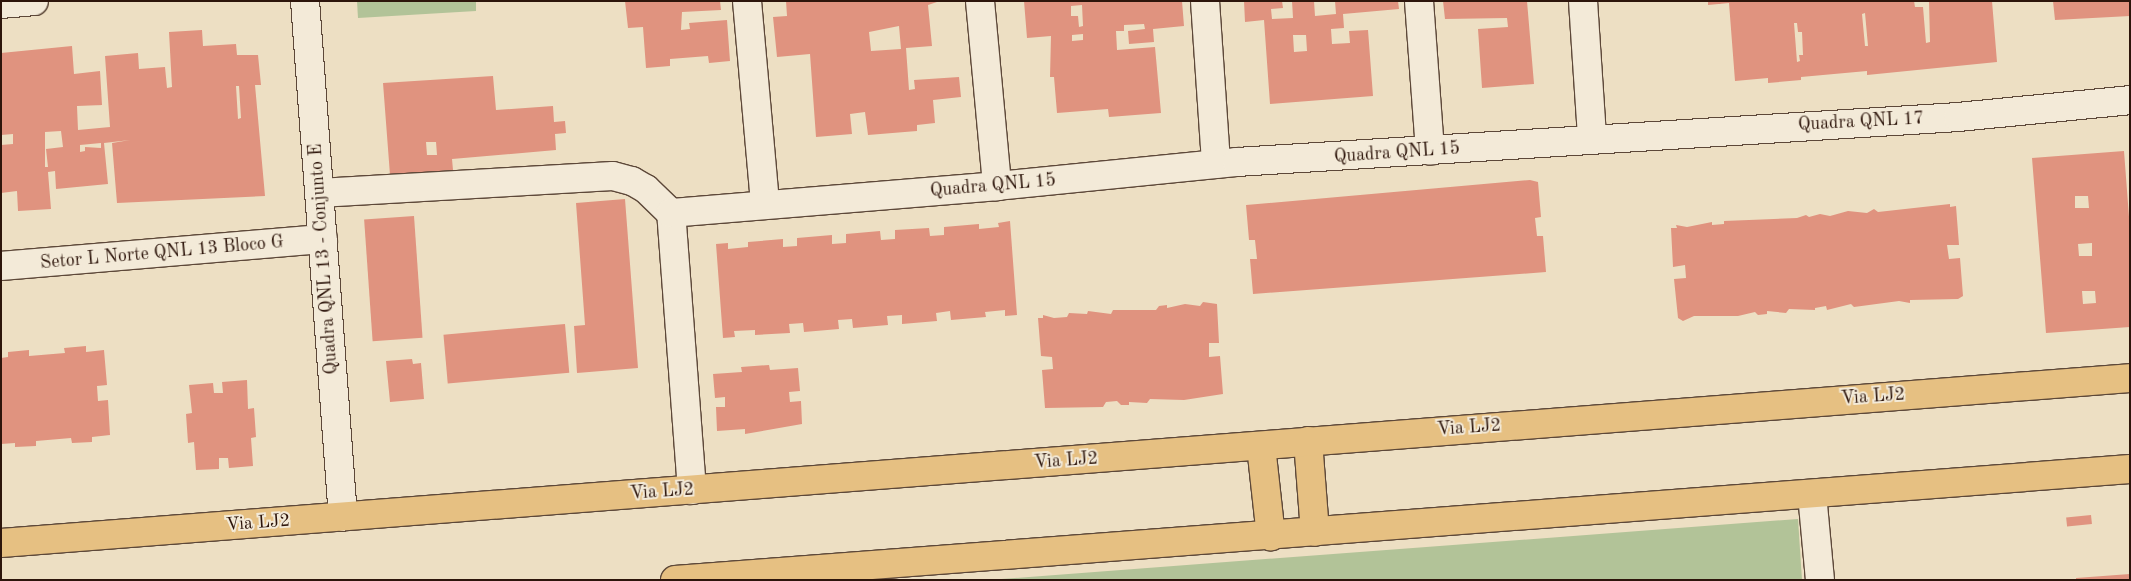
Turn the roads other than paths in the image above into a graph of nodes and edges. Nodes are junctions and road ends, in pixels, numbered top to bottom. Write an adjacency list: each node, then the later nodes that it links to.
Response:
1 (34, 1): 8 (street)
2 (306, 1): 14 (street, Quadra QNL 13 - Conjunto E)
3 (747, 1): 15 (street)
4 (980, 1): 13 (street)
5 (1205, 1): 12 (street)
6 (1419, 1): 11 (street)
7 (1583, 1): 10 (street)
8 (1, 4)
9 (2130, 100): 10 (street, Quadra QNL 17)
10 (1592, 138): 11 (street, Quadra QNL 15)
11 (1430, 152): 12 (street, Quadra QNL 15)
12 (1216, 164): 13 (street, Quadra QNL 15)
13 (997, 186): 15 (street, Quadra QNL 15)
14 (319, 193): 16 (street); 17 (street, Quadra QNL 13 - Conjunto E)
15 (765, 204): 16 (street, Quadra QNL 15)
16 (671, 213): 23 (street)
17 (323, 239): 18 (street, Setor L Norte QNL 13 Bloco G); 25 (street, Quadra QNL 13 - Conjunto E)
18 (1, 266)
19 (2130, 378): 20 (main road, Via LJ2)
20 (1308, 441): 21 (main road, Via LJ2); 26 (main road)
21 (1261, 446): 23 (main road, Via LJ2); 27 (main road)
22 (2130, 468): 24 (main road)
23 (692, 490): 25 (main road, Via LJ2)
24 (1812, 494): 26 (main road); 30 (street)
25 (343, 517): 28 (main road, Via LJ2)
26 (1315, 532): 27 (main road)
27 (1271, 536): 29 (main road)
28 (1, 543)
29 (675, 580)
30 (1820, 580)

